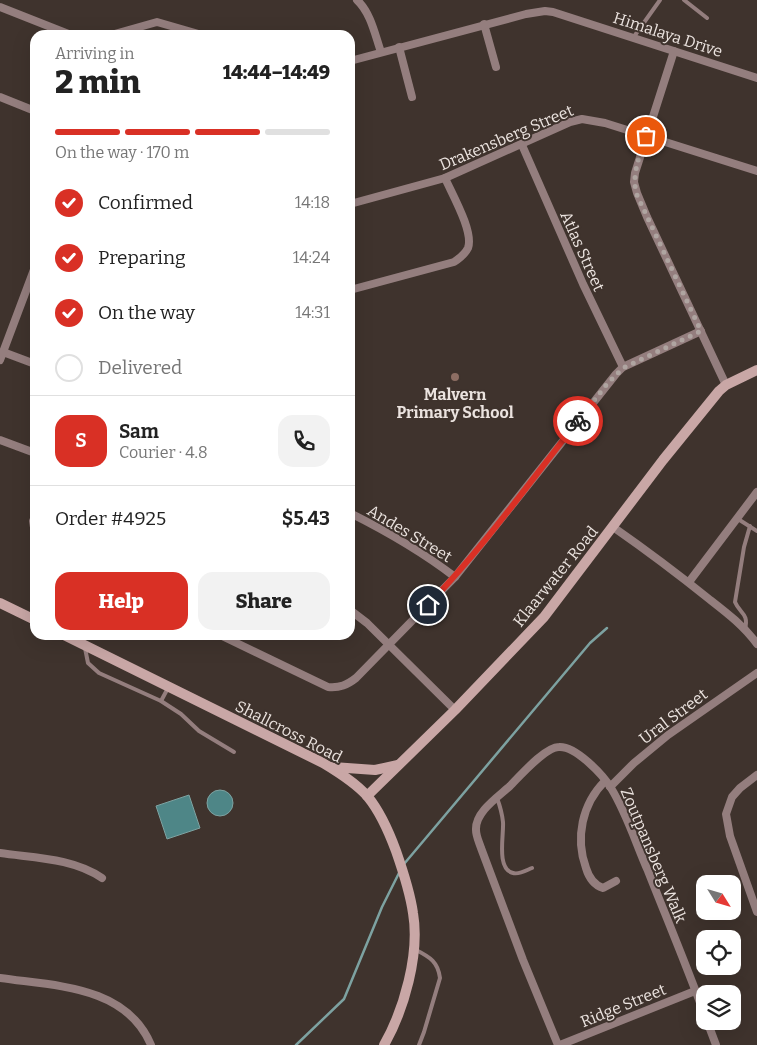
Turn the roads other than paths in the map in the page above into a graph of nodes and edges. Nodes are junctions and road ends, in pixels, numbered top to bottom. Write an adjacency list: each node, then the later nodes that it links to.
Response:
1 (358, 0): 13 (street)
2 (660, 0): 10 (lane)
3 (684, 0): 5 (lane)
4 (0, 7): 7 (street)
5 (707, 18)
6 (484, 24): 10 (street, Himalaya Drive); 11 (street, Himalaya Drive); 15 (street)
7 (58, 30)
8 (129, 30): 9 (street)
9 (185, 30)
10 (633, 38): 12 (street, Himalaya Drive)
11 (399, 47): 13 (street, Himalaya Drive); 18 (street)
12 (674, 51): 16 (street, Himalaya Drive); 20 (street)
13 (382, 52): 14 (street, Himalaya Drive)
14 (355, 60)
15 (496, 67)
16 (757, 78)
17 (0, 97): 19 (street)
18 (412, 97)
19 (30, 108)
20 (646, 136): 21 (street, Drakensberg Street); 22 (street, Drakensberg Street); 27 (street)
21 (522, 144): 23 (street, Drakensberg Street); 31 (street, Atlas Street)
22 (757, 171)
23 (445, 178): 24 (street, Drakensberg Street); 26 (street)
24 (355, 203)
25 (30, 280): 28 (street)
26 (355, 289)
27 (701, 331): 31 (street); 34 (street)
28 (1, 355): 29 (street)
29 (30, 363)
30 (757, 364): 33 (lane)
31 (623, 368): 43 (street)
32 (757, 370): 33 (street, Klaarwater Road)
33 (745, 375): 34 (street, Klaarwater Road)
34 (726, 385): 40 (street, Klaarwater Road)
35 (0, 440): 36 (street)
36 (30, 451)
37 (757, 492): 39 (street)
38 (355, 516): 43 (street, Andes Street)
39 (737, 518): 41 (lane); 44 (street)
40 (613, 526): 44 (street); 57 (street, Klaarwater Road)
41 (750, 526): 42 (lane); 48 (lane)
42 (757, 531)
43 (455, 577): 51 (street)
44 (689, 582): 48 (street)
45 (0, 603): 47 (street)
46 (355, 614): 51 (street)
47 (30, 618)
48 (745, 629): 52 (street)
49 (74, 640): 53 (street, Shallcross Road)
50 (230, 640): 51 (street)
51 (389, 644): 57 (street)
52 (757, 644)
53 (85, 646): 55 (street, Shallcross Road); 56 (lane)
54 (757, 673): 62 (street, Ural Street)
55 (168, 688): 56 (lane); 60 (street, Shallcross Road)
56 (161, 702): 58 (lane)
57 (455, 710): 59 (street, Klaarwater Road)
58 (234, 752)
59 (399, 765): 60 (street); 63 (street, Klaarwater Road)
60 (328, 766): 63 (street, Shallcross Road)
61 (757, 775): 69 (street)
62 (608, 784): 64 (street, Zoutpansberg Walk); 68 (street, Ural Street); 72 (street, Zoutpansberg Walk)
63 (367, 796): 70 (street, Shallcross Road)
64 (497, 798): 66 (lane); 77 (street, Zoutpansberg Walk)
65 (0, 852): 67 (street)
66 (532, 868)
67 (102, 878)
68 (616, 880)
69 (757, 912)
70 (414, 949): 75 (street, Shallcross Road); 76 (lane)
71 (0, 978): 74 (street)
72 (696, 991): 77 (street, Ridge Street)
73 (710, 1030): 78 (street)
74 (151, 1045)
75 (384, 1045)
76 (419, 1045)
77 (559, 1045)
78 (716, 1045)

